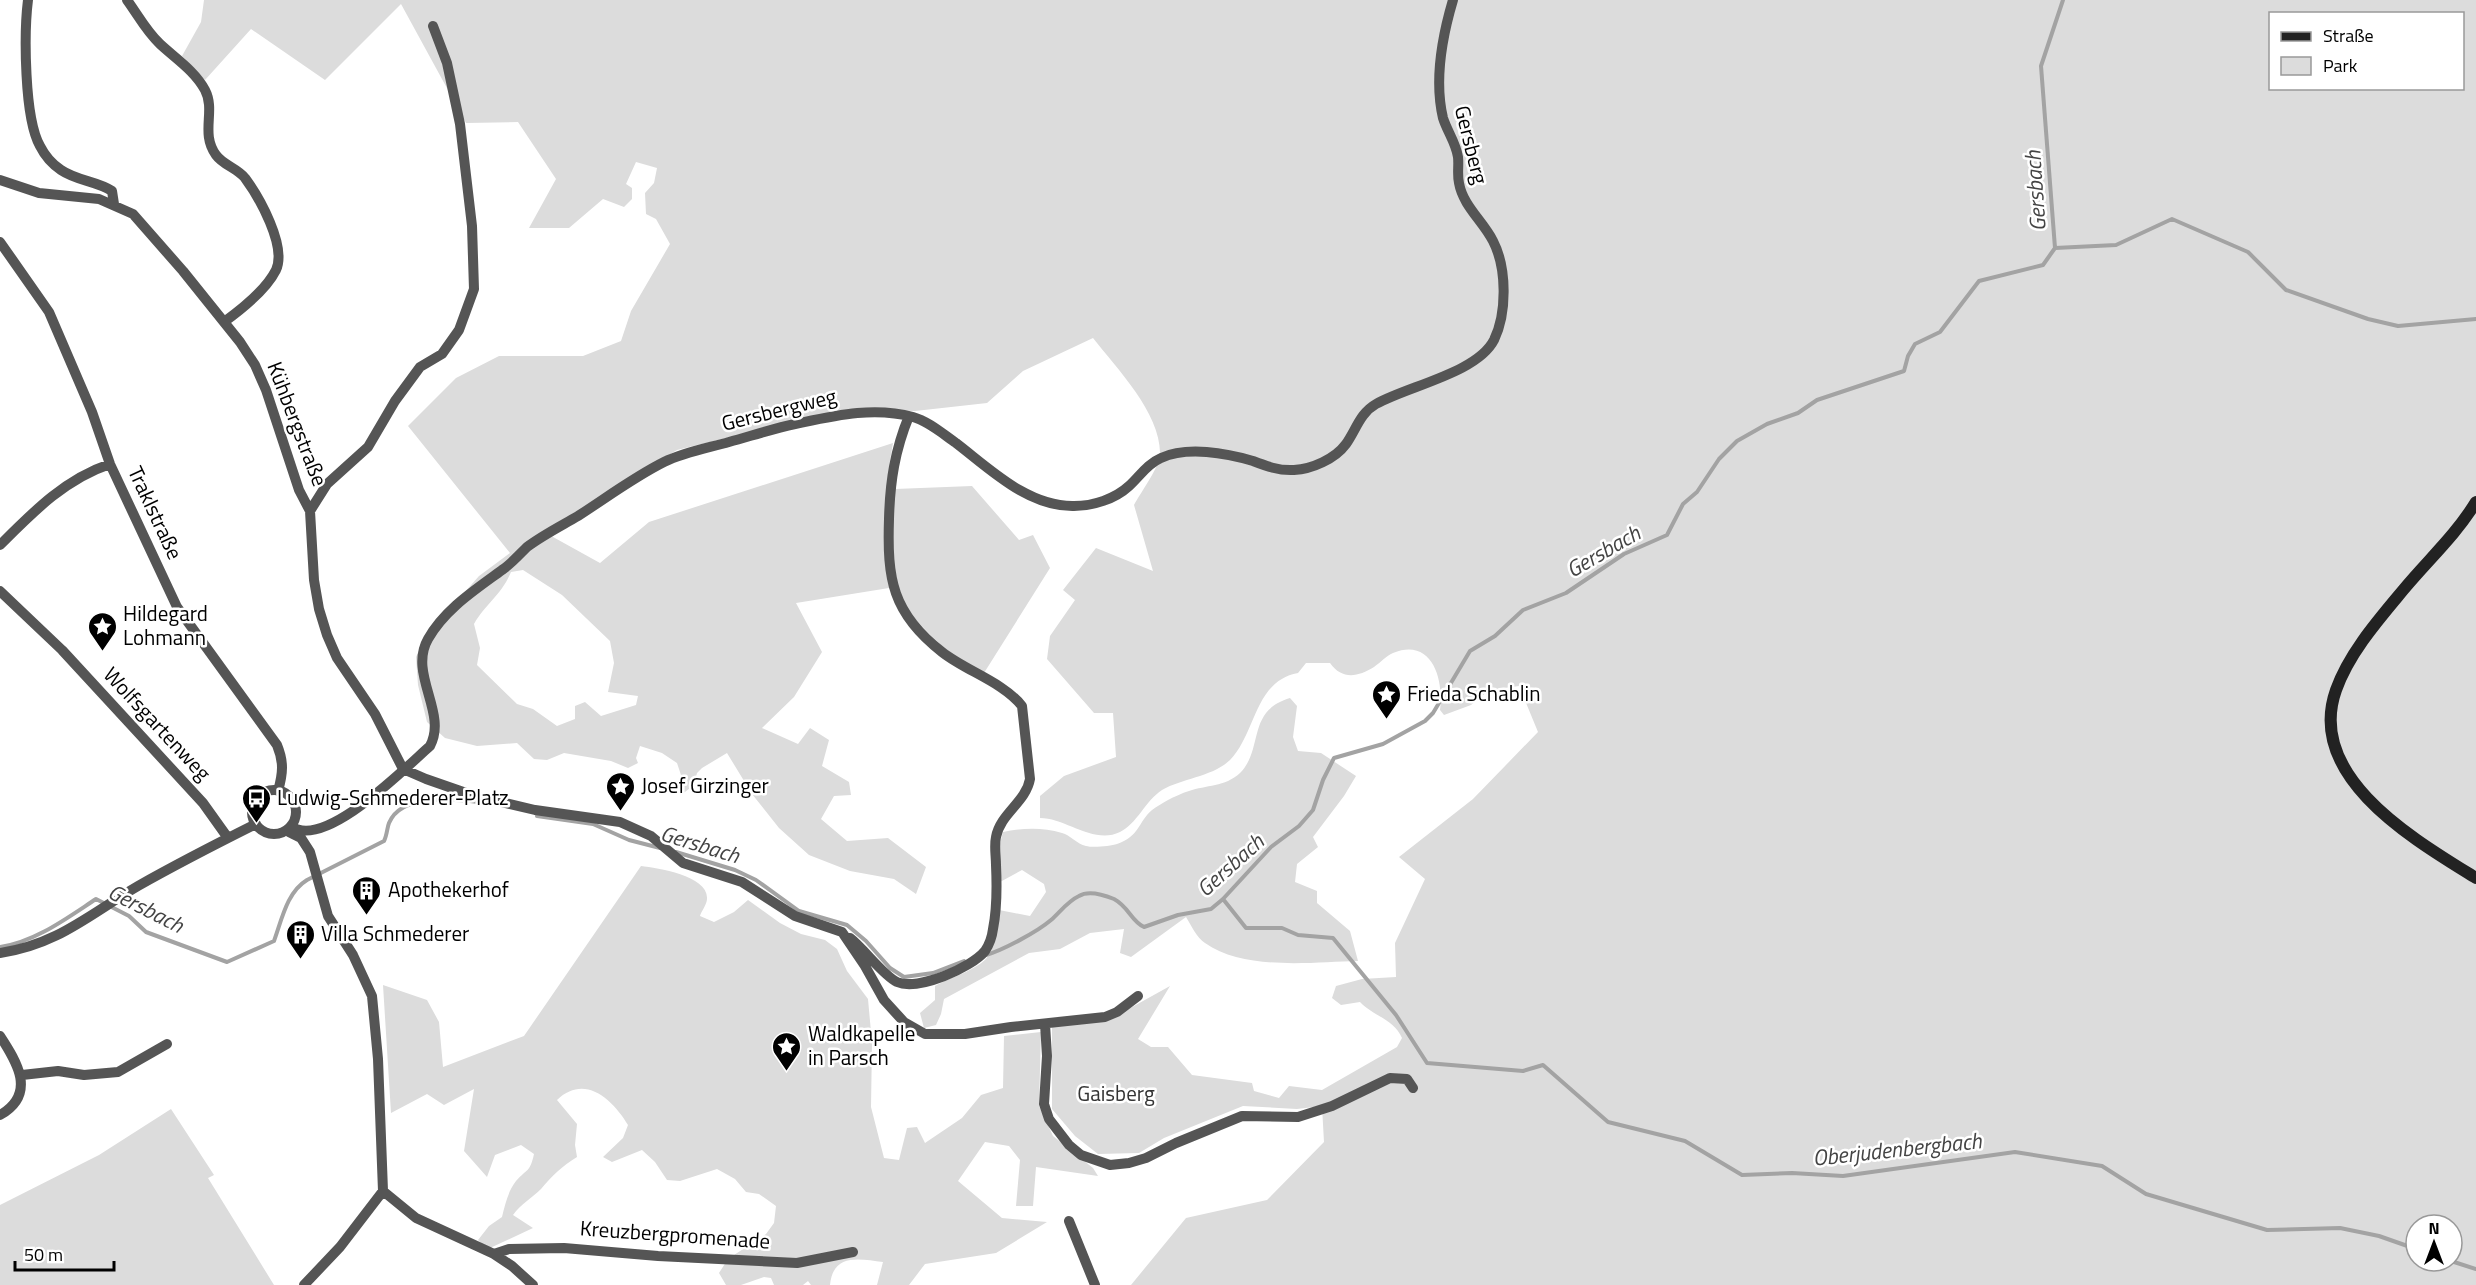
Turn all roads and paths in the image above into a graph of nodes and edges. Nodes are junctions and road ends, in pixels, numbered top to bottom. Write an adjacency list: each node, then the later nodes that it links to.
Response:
1 (28, 0): 6 (street)
2 (127, 0): 8 (street)
3 (1453, 0): 9 (street, Gersberg)
4 (432, 26): 13 (street)
5 (0, 180): 6 (street, Kühbergstraße)
6 (114, 204): 8 (street, Kühbergstraße)
7 (0, 242): 11 (street, Traklstraße)
8 (224, 322): 13 (street, Kühbergstraße)
9 (1416, 385): 10 (street, Gersbergweg)
10 (909, 416): 16 (street, Gersbergweg); 22 (street)
11 (110, 464): 14 (street); 17 (street, Traklstraße)
12 (2476, 502): 21 (main road)
13 (310, 511): 16 (street, Kühbergstraße)
14 (0, 545)
15 (0, 591): 20 (street, Wolfsgartenweg)
16 (403, 769): 19 (street); 22 (street)
17 (278, 791): 18 (street); 19 (street)
18 (256, 824): 19 (street); 20 (street)
19 (289, 828): 31 (street)
20 (228, 838): 23 (street)
21 (2476, 878)
22 (842, 932): 25 (street)
23 (0, 953)
24 (1138, 996): 25 (street)
25 (1044, 1024): 29 (street)
26 (0, 1036): 28 (street)
27 (166, 1044): 28 (street)
28 (22, 1075): 30 (street)
29 (1413, 1088)
30 (0, 1115)
31 (383, 1191): 34 (street); 35 (street)
32 (1069, 1221): 37 (street)
33 (853, 1252): 34 (street, Kreuzbergpromenade)
34 (494, 1254): 36 (street)
35 (304, 1285)
36 (533, 1285)
37 (1095, 1285)

